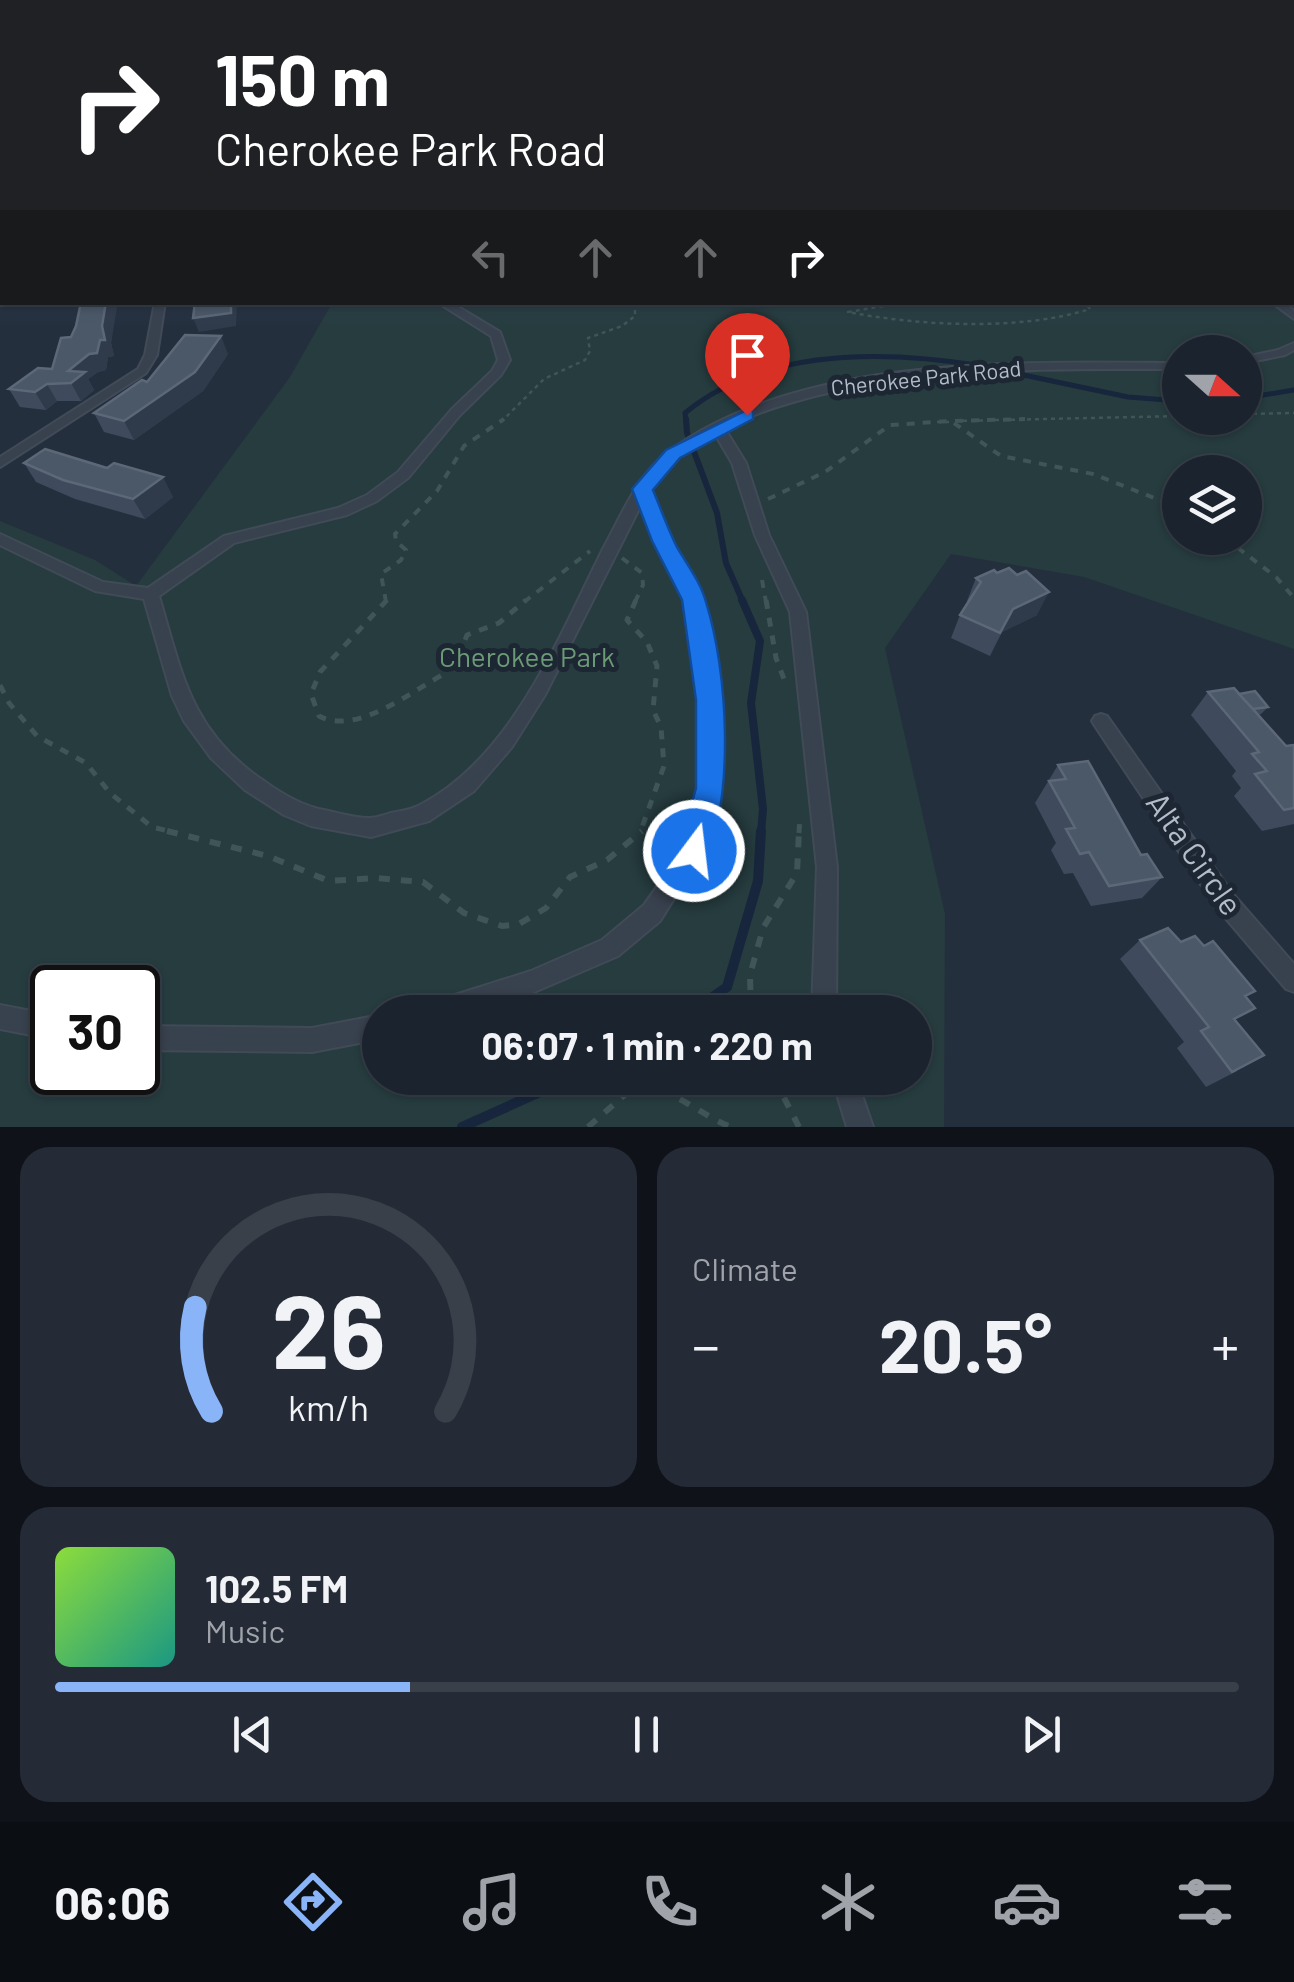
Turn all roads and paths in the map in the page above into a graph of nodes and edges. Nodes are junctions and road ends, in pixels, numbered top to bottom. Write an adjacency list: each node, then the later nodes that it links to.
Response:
1 (159, 305): 14 (street)
2 (447, 305): 22 (street)
3 (635, 305): 20 (path)
4 (890, 305): 5 (path)
5 (1087, 305)
6 (1294, 346): 7 (street)
7 (1262, 355)
8 (1162, 366): 13 (street, Cherokee Park Road)
9 (1294, 413): 10 (path)
10 (1262, 414)
11 (1162, 416): 12 (path)
12 (951, 421): 16 (path); 17 (path)
13 (715, 429): 15 (street, Cherokee Park Road); 17 (street)
14 (0, 463)
15 (643, 489): 20 (street, Cherokee Park Road); 28 (street)
16 (1162, 501)
17 (756, 516): 19 (street)
18 (0, 539): 22 (street)
19 (768, 549): 24 (path); 30 (street)
20 (609, 552): 22 (street, Cherokee Park Road)
21 (1247, 555): 23 (path)
22 (151, 594)
23 (1294, 598)
24 (788, 689)
25 (1101, 722): 27 (street, Alta Circle)
26 (801, 804): 29 (path)
27 (1294, 981)
28 (492, 995)
29 (751, 995)
30 (824, 995)
31 (0, 1018): 32 (street)
32 (30, 1024)
33 (362, 1030): 34 (street)
34 (160, 1038)
35 (783, 1095): 39 (path)
36 (850, 1095): 40 (street)
37 (588, 1127): 38 (path)
38 (731, 1127)
39 (799, 1127)
40 (860, 1127)

